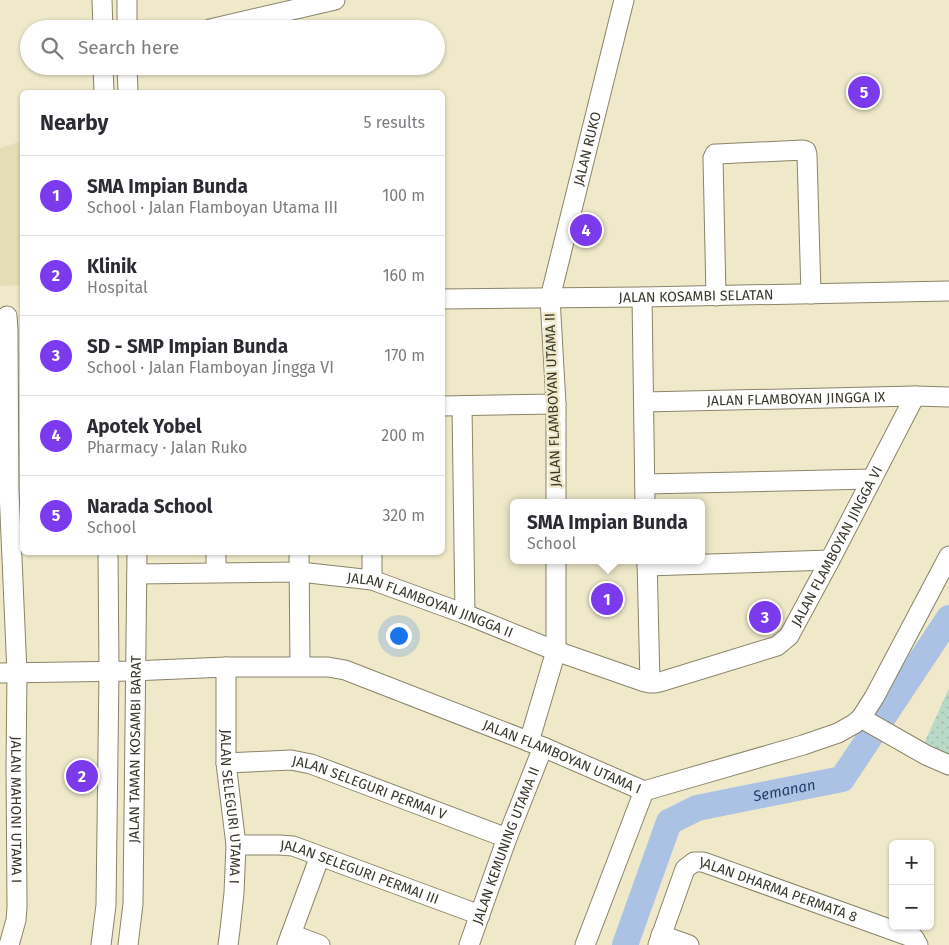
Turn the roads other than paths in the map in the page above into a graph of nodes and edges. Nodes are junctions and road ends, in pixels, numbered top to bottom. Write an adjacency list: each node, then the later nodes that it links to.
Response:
1 (102, 0): 5 (street)
2 (127, 0): 6 (street)
3 (335, 0): 7 (street)
4 (624, 0): 16 (street, JALAN RUKO)
5 (103, 20)
6 (127, 20)
7 (249, 20)
8 (104, 75): 10 (street)
9 (127, 75): 11 (street)
10 (104, 90)
11 (128, 90)
12 (949, 291): 13 (street, JALAN KOSAMBI SELATAN)
13 (812, 294): 14 (street, JALAN KOSAMBI SELATAN); 14 (street)
14 (716, 296): 15 (street, JALAN KOSAMBI SELATAN)
15 (642, 297): 16 (street, JALAN KOSAMBI SELATAN); 21 (street)
16 (550, 298): 17 (street, JALAN KOSAMBI SELATAN); 22 (street, JALAN FLAMBOYAN UTAMA II)
17 (445, 299)
18 (10, 316): 25 (street, JALAN MAHONI UTAMA I)
19 (916, 396): 20 (street, JALAN FLAMBOYAN JINGGA IX); 21 (street, JALAN FLAMBOYAN JINGGA IX); 26 (street, JALAN FLAMBOYAN JINGGA VI)
20 (949, 396)
21 (644, 402): 27 (street)
22 (556, 404): 24 (street); 29 (street, JALAN FLAMBOYAN UTAMA II)
23 (445, 406): 24 (street)
24 (462, 406): 46 (street)
25 (4, 413): 28 (street, JALAN MAHONI UTAMA I)
26 (872, 478): 27 (street); 37 (street, JALAN FLAMBOYAN JINGGA VI)
27 (645, 484): 30 (street)
28 (4, 490): 44 (street, JALAN MAHONI UTAMA I)
29 (556, 499)
30 (645, 499)
31 (108, 555): 51 (street, JALAN TAMAN KOSAMBI BARAT)
32 (137, 555): 43 (street, JALAN TAMAN KOSAMBI BARAT)
33 (216, 555): 41 (street)
34 (299, 555): 42 (street)
35 (372, 555): 45 (street)
36 (949, 556): 54 (street, JALAN FLAMBOYAN UTAMA I)
37 (830, 560): 38 (street); 53 (street, JALAN FLAMBOYAN JINGGA VI)
38 (705, 562)
39 (556, 564): 47 (street)
40 (647, 564): 53 (street)
41 (216, 572): 42 (street, JALAN FLAMBOYAN JINGGA II); 43 (street, JALAN FLAMBOYAN JINGGA II)
42 (300, 572): 45 (street, JALAN FLAMBOYAN JINGGA II); 48 (street)
43 (137, 574): 50 (street, JALAN TAMAN KOSAMBI BARAT)
44 (6, 576): 52 (street, JALAN MAHONI UTAMA I)
45 (372, 580): 46 (street, JALAN FLAMBOYAN JINGGA II)
46 (465, 614): 47 (street, JALAN FLAMBOYAN JINGGA II)
47 (556, 651): 53 (street, JALAN FLAMBOYAN JINGGA VI); 55 (street)
48 (300, 666): 49 (street, JALAN FLAMBOYAN UTAMA I); 55 (street, JALAN FLAMBOYAN UTAMA I)
49 (226, 667): 50 (street, JALAN FLAMBOYAN UTAMA I); 56 (street, JALAN SELEGURI UTAMA I)
50 (134, 671): 51 (street, JALAN FLAMBOYAN UTAMA I); 68 (street, JALAN TAMAN KOSAMBI BARAT)
51 (111, 672): 52 (street, JALAN FLAMBOYAN UTAMA I); 67 (street, JALAN TAMAN KOSAMBI BARAT)
52 (8, 673): 58 (street, JALAN MAHONI UTAMA I)
53 (650, 683)
54 (864, 719): 57 (street); 59 (street, JALAN FLAMBOYAN UTAMA I)
55 (536, 744): 59 (street, JALAN FLAMBOYAN UTAMA I); 60 (street, JALAN KEMUNING UTAMA II)
56 (226, 763): 60 (street, JALAN SELEGURI PERMAI V); 61 (street, JALAN SELEGURI UTAMA I)
57 (949, 765)
58 (8, 767): 66 (street, JALAN MAHONI UTAMA I)
59 (644, 791): 72 (street)
60 (507, 838): 63 (street, JALAN KEMUNING UTAMA II)
61 (236, 845): 62 (street, JALAN SELEGURI PERMAI III); 69 (street, JALAN SELEGURI UTAMA I)
62 (320, 856): 63 (street, JALAN SELEGURI PERMAI III); 64 (street)
63 (480, 915): 71 (street, JALAN KEMUNING UTAMA II)
64 (289, 940): 70 (street)
65 (659, 940): 73 (street); 74 (street, JALAN DHARMA PERMATA 8)
66 (9, 945)
67 (101, 945)
68 (128, 945)
69 (228, 945)
70 (320, 945)
71 (469, 945)
72 (585, 945)
73 (689, 945)
74 (918, 945)

